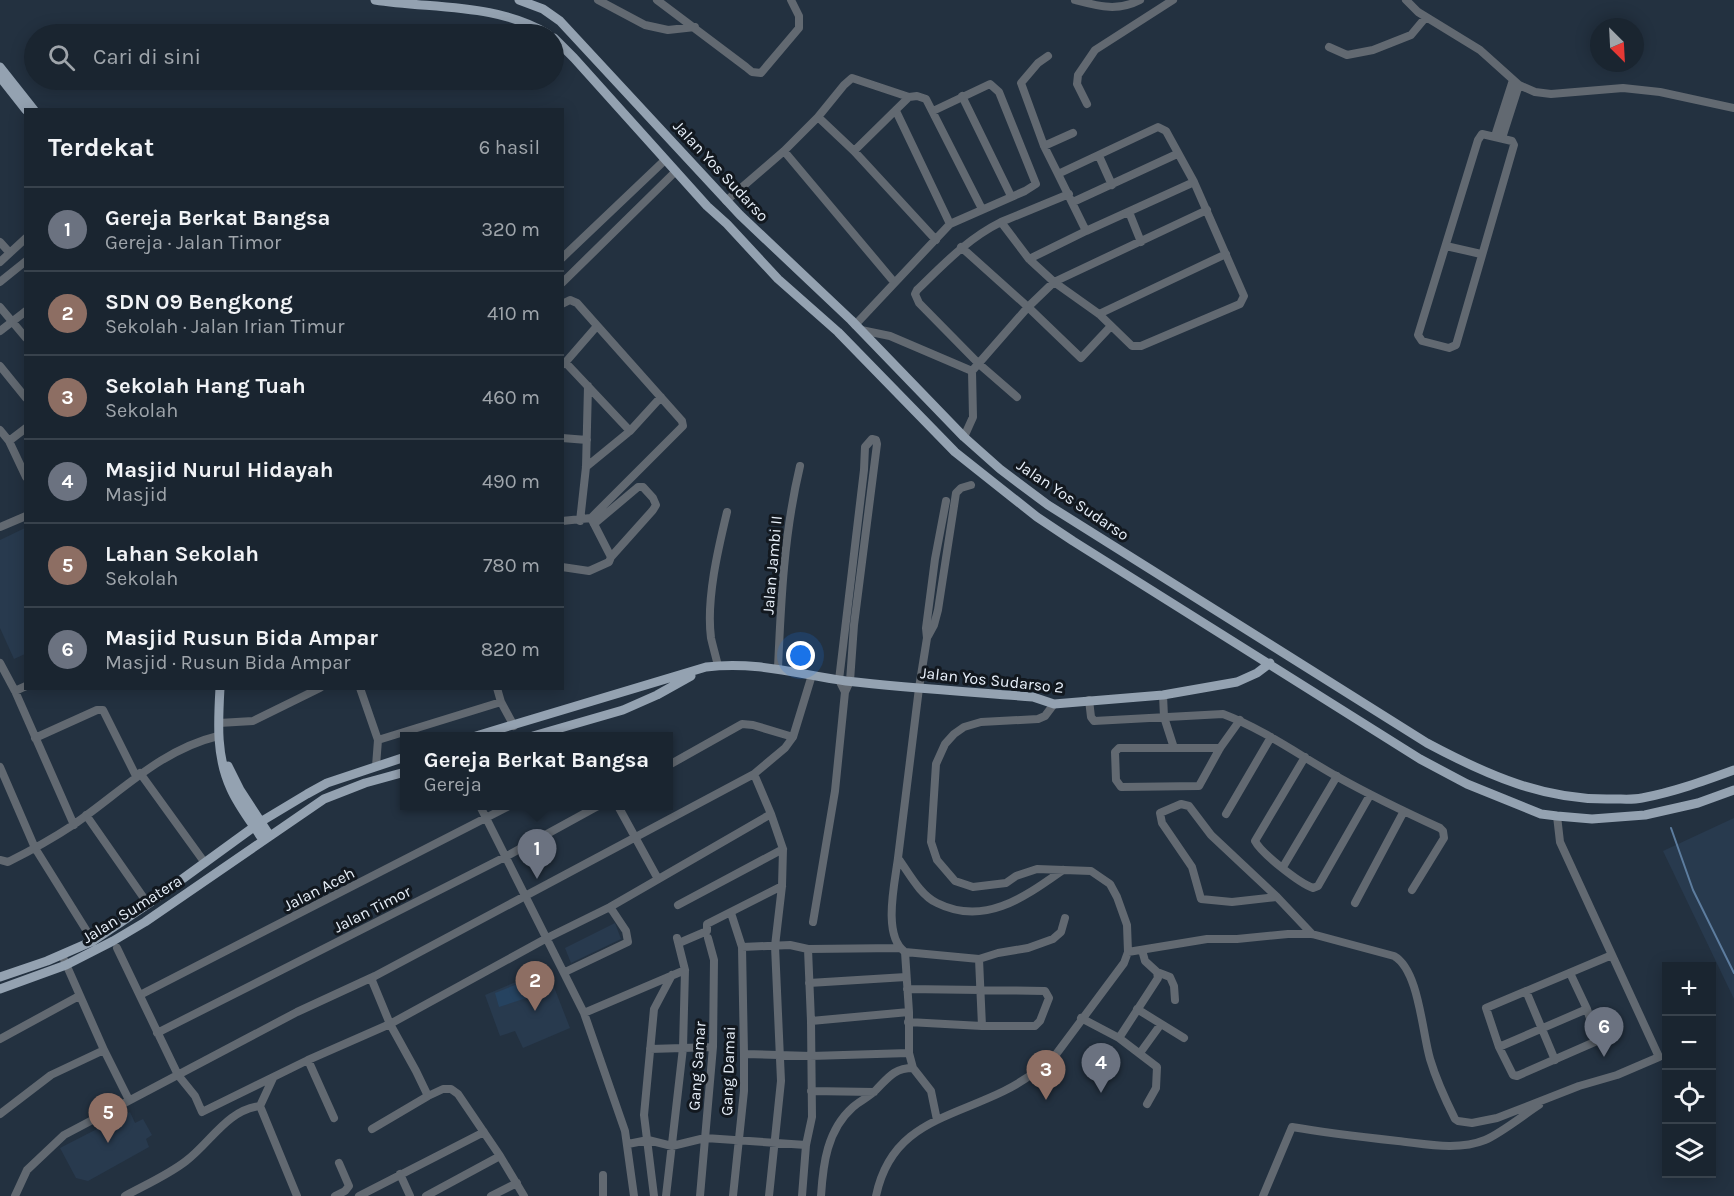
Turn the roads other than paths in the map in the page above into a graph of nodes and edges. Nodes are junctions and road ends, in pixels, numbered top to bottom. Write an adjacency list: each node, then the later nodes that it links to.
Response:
1 (375, 0): 11 (main road)
2 (519, 0): 12 (main road, Jalan Yos Sudarso)
3 (598, 0): 14 (street)
4 (658, 0): 14 (street)
5 (790, 0): 14 (street)
6 (1075, 0): 7 (street)
7 (1140, 0)
8 (1173, 0): 24 (street)
9 (1406, 1): 10 (street)
10 (1426, 17): 15 (street); 20 (street)
11 (528, 24)
12 (563, 24)
13 (564, 25): 39 (main road, Jalan Yos Sudarso)
14 (695, 27)
15 (1329, 47)
16 (564, 48): 38 (main road, Jalan Yos Sudarso)
17 (1048, 56): 33 (street)
18 (0, 67): 21 (main road)
19 (0, 77): 21 (main road)
20 (1516, 82): 27 (street); 32 (street)
21 (17, 93): 25 (main road); 26 (main road)
22 (962, 96): 29 (street); 45 (street); 45 (street)
23 (909, 97): 28 (street); 29 (street); 30 (street)
24 (1087, 104)
25 (25, 108)
26 (32, 108)
27 (1734, 108)
28 (896, 111): 34 (street); 54 (street)
29 (933, 111): 48 (street)
30 (818, 117): 34 (street); 35 (street)
31 (1073, 133): 33 (street)
32 (1499, 137): 60 (street); 64 (street)
33 (1044, 146): 41 (street)
34 (854, 151): 57 (street)
35 (784, 152): 47 (street); 73 (street)
36 (1178, 154): 37 (street); 43 (street); 44 (street)
37 (1099, 156): 41 (street); 44 (street)
38 (665, 160): 40 (main road, Jalan Yos Sudarso); 65 (street)
39 (698, 169): 42 (main road); 47 (main road, Jalan Yos Sudarso)
40 (676, 171): 42 (main road, Jalan Yos Sudarso); 70 (street)
41 (1058, 174): 46 (street)
42 (685, 181): 53 (main road, Jalan Yos Sudarso)
43 (1194, 182): 49 (street); 50 (street)
44 (1112, 185): 46 (street)
45 (1011, 196): 48 (street)
46 (1071, 198): 52 (street); 55 (street)
47 (726, 201): 51 (main road, Jalan Yos Sudarso)
48 (981, 209): 54 (street)
49 (1207, 210): 59 (street); 63 (street)
50 (1129, 212): 55 (street); 59 (street)
51 (740, 214): 53 (main road); 83 (main road, Jalan Yos Sudarso)
52 (1001, 222): 61 (street); 66 (street)
53 (727, 224): 106 (main road, Jalan Yos Sudarso)
54 (950, 224): 57 (street)
55 (1086, 231): 66 (street)
56 (24, 240): 62 (street)
57 (936, 240): 73 (street)
58 (0, 242): 62 (street)
59 (1141, 242): 74 (street)
60 (1446, 246): 64 (street); 64 (street)
61 (962, 248): 76 (street); 87 (street)
62 (9, 252): 67 (street)
63 (1226, 254): 79 (street); 82 (street)
64 (1481, 254)
65 (564, 256)
66 (1029, 259): 74 (street)
67 (0, 262)
68 (24, 263): 72 (street)
69 (564, 270): 70 (street)
70 (570, 276): 71 (street)
71 (564, 281)
72 (0, 282)
73 (894, 282): 83 (street)
74 (1054, 282): 76 (street); 79 (street)
75 (564, 303): 81 (street)
76 (1028, 307): 82 (street); 87 (street)
77 (0, 308): 80 (street)
78 (24, 313): 80 (street)
79 (1099, 314): 82 (street)
80 (12, 322): 84 (street); 85 (street)
81 (597, 326): 86 (street); 92 (street)
82 (1111, 326)
83 (858, 328): 89 (street); 97 (main road, Jalan Yos Sudarso)
84 (0, 331)
85 (24, 336)
86 (564, 363): 90 (street)
87 (979, 364): 89 (street); 93 (street)
88 (0, 366): 91 (street)
89 (972, 371): 97 (street)
90 (588, 386): 96 (street); 99 (street)
91 (24, 396)
92 (661, 397): 96 (street); 112 (street)
93 (1017, 397)
94 (0, 430): 100 (street)
95 (24, 430): 100 (street)
96 (630, 431): 102 (street)
97 (964, 437): 104 (main road, Jalan Yos Sudarso)
98 (564, 438): 99 (street)
99 (587, 440): 102 (street)
100 (9, 441): 103 (street)
101 (800, 466): 123 (street, Jalan Jambi II)
102 (586, 467): 111 (street)
103 (24, 473)
104 (1006, 474): 106 (main road); 113 (main road, Jalan Yos Sudarso)
105 (971, 485): 118 (street)
106 (996, 486): 115 (main road, Jalan Yos Sudarso)
107 (946, 501): 118 (street)
108 (727, 512): 121 (street)
109 (24, 517): 114 (street)
110 (564, 520): 111 (street)
111 (580, 521): 112 (street)
112 (593, 521): 116 (street); 116 (street)
113 (1081, 525): 115 (main road); 167 (main road, Jalan Yos Sudarso)
114 (0, 527)
115 (1073, 541): 120 (main road, Jalan Yos Sudarso)
116 (611, 557): 117 (street)
117 (564, 567)
118 (927, 638): 128 (street)
119 (0, 663): 134 (street)
120 (1270, 663): 136 (main road, Jalan Yos Sudarso 2); 176 (main road, Jalan Yos Sudarso)
121 (718, 666): 122 (main road, Jalan Yos Sudarso 2); 123 (main road, Jalan Yos Sudarso 2)
122 (706, 667): 143 (main road, Jalan Yos Sudarso 2); 146 (main road, Jalan Yos Sudarso 2)
123 (778, 668): 124 (main road, Jalan Yos Sudarso 2)
124 (812, 675): 125 (main road, Jalan Yos Sudarso 2); 149 (street)
125 (839, 680): 126 (main road, Jalan Yos Sudarso 2); 126 (street); 135 (street)
126 (850, 681): 128 (main road, Jalan Yos Sudarso 2); 135 (street)
127 (24, 687): 134 (street)
128 (919, 688): 139 (main road, Jalan Yos Sudarso 2); 186 (street)
129 (220, 690): 142 (main road)
130 (226, 690): 142 (main road)
131 (316, 690): 142 (street)
132 (361, 690): 152 (street)
133 (498, 690): 138 (street)
134 (15, 692): 151 (street)
135 (845, 692): 202 (street)
136 (1163, 695): 137 (main road, Jalan Yos Sudarso 2); 140 (street)
137 (1089, 700): 139 (main road, Jalan Yos Sudarso 2); 140 (street)
138 (501, 702): 143 (street); 144 (street)
139 (1054, 704): 190 (street)
140 (1164, 717): 141 (street); 153 (street)
141 (1240, 720): 150 (street); 154 (street)
142 (221, 723): 148 (main road); 179 (main road)
143 (514, 726): 145 (main road, Jalan Yos Sudarso 2)
144 (404, 732)
145 (505, 732)
146 (547, 732)
147 (400, 733): 152 (street)
148 (218, 736): 163 (street); 179 (main road)
149 (793, 737): 157 (street); 162 (street)
150 (1271, 737): 155 (street); 174 (street)
151 (35, 738): 163 (street); 180 (street)
152 (378, 740): 158 (street)
153 (1174, 748): 154 (street); 154 (street)
154 (1220, 748)
155 (1305, 757): 164 (street); 189 (street)
156 (400, 759): 158 (main road)
157 (673, 763)
158 (376, 766): 179 (main road)
159 (0, 767): 183 (street)
160 (1734, 770): 167 (main road, Jalan Yos Sudarso)
161 (400, 774): 182 (main road)
162 (754, 774): 173 (street); 181 (street)
163 (138, 775): 175 (street); 188 (street)
164 (1336, 776): 166 (street); 189 (street)
165 (1734, 790): 177 (main road, Jalan Yos Sudarso)
166 (1370, 795): 172 (street); 189 (street)
167 (1629, 799): 177 (main road)
168 (482, 810): 178 (street)
169 (501, 810): 178 (street, Jalan Aceh)
170 (591, 810): 185 (street, Jalan Timor)
171 (620, 810): 181 (street)
172 (1404, 811): 193 (street); 196 (street)
173 (771, 814): 184 (street); 191 (street)
174 (1226, 814)
175 (86, 815): 180 (street); 197 (street)
176 (1557, 816): 177 (main road, Jalan Yos Sudarso); 215 (street)
177 (1632, 816)
178 (486, 818): 185 (street); 231 (street, Jalan Aceh)
179 (258, 824): 182 (main road); 188 (main road, Jalan Sumatera)
180 (74, 825): 183 (street)
181 (634, 837): 191 (street); 194 (street)
182 (266, 838): 217 (main road, Jalan Sumatera)
183 (36, 848): 187 (street); 206 (street)
184 (783, 849): 192 (street); 198 (street)
185 (505, 857): 194 (street); 245 (street, Jalan Timor)
186 (898, 858): 190 (street); 211 (street)
187 (0, 860)
188 (205, 863): 197 (main road, Jalan Sumatera)
189 (1283, 867)
190 (1063, 870): 213 (street)
191 (658, 879): 199 (street)
192 (782, 886): 200 (street); 207 (street)
193 (1412, 890)
194 (525, 896): 205 (street); 225 (street)
195 (1276, 897): 195 (street); 203 (street)
196 (1355, 903)
197 (148, 904): 206 (main road, Jalan Sumatera)
198 (678, 905)
199 (610, 906): 205 (street); 219 (street)
200 (731, 913): 209 (street, Gang Damai); 218 (street)
201 (1065, 918): 216 (street)
202 (813, 922)
203 (1312, 934): 212 (street); 266 (street)
204 (708, 938): 249 (street, Gang Samar)
205 (547, 939): 219 (street); 241 (street)
206 (93, 941): 214 (main road, Jalan Sumatera)
207 (776, 946): 209 (street); 210 (street); 257 (street)
208 (117, 948): 231 (street)
209 (742, 948): 256 (street, Gang Damai)
210 (808, 950): 211 (street); 226 (street)
211 (903, 950): 216 (street); 224 (street)
212 (1142, 950): 213 (street); 220 (street)
213 (1128, 952): 238 (street)
214 (62, 955): 217 (street); 223 (main road, Jalan Sumatera)
215 (1612, 955): 221 (street); 266 (street)
216 (980, 959): 229 (street)
217 (66, 964): 227 (main road, Jalan Sumatera); 232 (street)
218 (685, 970): 222 (street); 251 (street)
219 (565, 972): 237 (street)
220 (1157, 972): 233 (street); 234 (street)
221 (1570, 973): 230 (street); 235 (street)
222 (672, 975): 237 (street); 252 (street)
223 (0, 977)
224 (906, 977): 226 (street); 228 (street)
225 (371, 978): 241 (street); 262 (street)
226 (809, 983): 239 (street)
227 (0, 989)
228 (906, 989): 229 (street); 236 (street)
229 (981, 990): 243 (street); 243 (street)
230 (1526, 991): 244 (street); 250 (street)
231 (140, 995): 245 (street)
232 (79, 996): 248 (street); 253 (street)
233 (1175, 1000)
234 (1137, 1009): 242 (street); 246 (street)
235 (1587, 1009): 244 (street); 260 (street)
236 (909, 1012): 239 (street); 240 (street)
237 (584, 1013): 280 (street)
238 (1081, 1018): 246 (street); 273 (street)
239 (812, 1021): 258 (street)
240 (908, 1022): 243 (street); 254 (street)
241 (390, 1024): 259 (street); 267 (street)
242 (1161, 1024): 247 (street); 255 (street)
243 (982, 1026)
244 (1542, 1028): 250 (street); 260 (street)
245 (157, 1033): 262 (street)
246 (1119, 1038): 255 (street)
247 (1184, 1038)
248 (0, 1040)
249 (714, 1047): 251 (street); 276 (street, Gang Samar)
250 (1499, 1047): 260 (street)
251 (683, 1048): 252 (street); 282 (street)
252 (650, 1049): 278 (street)
253 (104, 1050): 268 (street); 271 (street)
254 (909, 1053): 258 (street); 261 (street)
255 (1140, 1053): 269 (street)
256 (744, 1054): 257 (street); 277 (street, Gang Damai)
257 (779, 1054): 258 (street); 279 (street)
258 (811, 1056): 264 (street)
259 (308, 1060): 263 (street); 272 (street)
260 (1555, 1060)
261 (913, 1068): 265 (street); 273 (street)
262 (178, 1076): 263 (street); 268 (street)
263 (273, 1078): 270 (street)
264 (811, 1091): 265 (street); 281 (street)
265 (874, 1092): 305 (street)
266 (1554, 1095): 307 (street)
267 (428, 1096): 274 (street); 275 (street)
268 (129, 1100): 288 (street)
269 (1147, 1104)
270 (260, 1106): 289 (street); 290 (street)
271 (0, 1114)
272 (334, 1118)
273 (937, 1120): 306 (street)
274 (372, 1129)
275 (484, 1132): 283 (street); 285 (street)
276 (705, 1137): 277 (street); 282 (street); 301 (street, Gang Samar)
277 (738, 1139): 279 (street); 302 (street, Gang Damai)
278 (648, 1140): 280 (street); 282 (street); 299 (street)
279 (775, 1142): 281 (street); 303 (street)
280 (627, 1144): 298 (street)
281 (806, 1145): 304 (street)
282 (672, 1146): 300 (street)
283 (500, 1156): 287 (street); 294 (street)
284 (339, 1163): 291 (street)
285 (400, 1174): 292 (street); 293 (street)
286 (603, 1175): 297 (street)
287 (517, 1183): 295 (street); 296 (street)
288 (15, 1196)
289 (125, 1196)
290 (297, 1196)
291 (335, 1196)
292 (359, 1196)
293 (410, 1196)
294 (426, 1196)
295 (491, 1196)
296 (524, 1196)
297 (603, 1196)
298 (634, 1196)
299 (654, 1196)
300 (666, 1196)
301 (700, 1196)
302 (734, 1196)
303 (769, 1196)
304 (802, 1196)
305 (821, 1196)
306 (876, 1196)
307 (1263, 1196)

